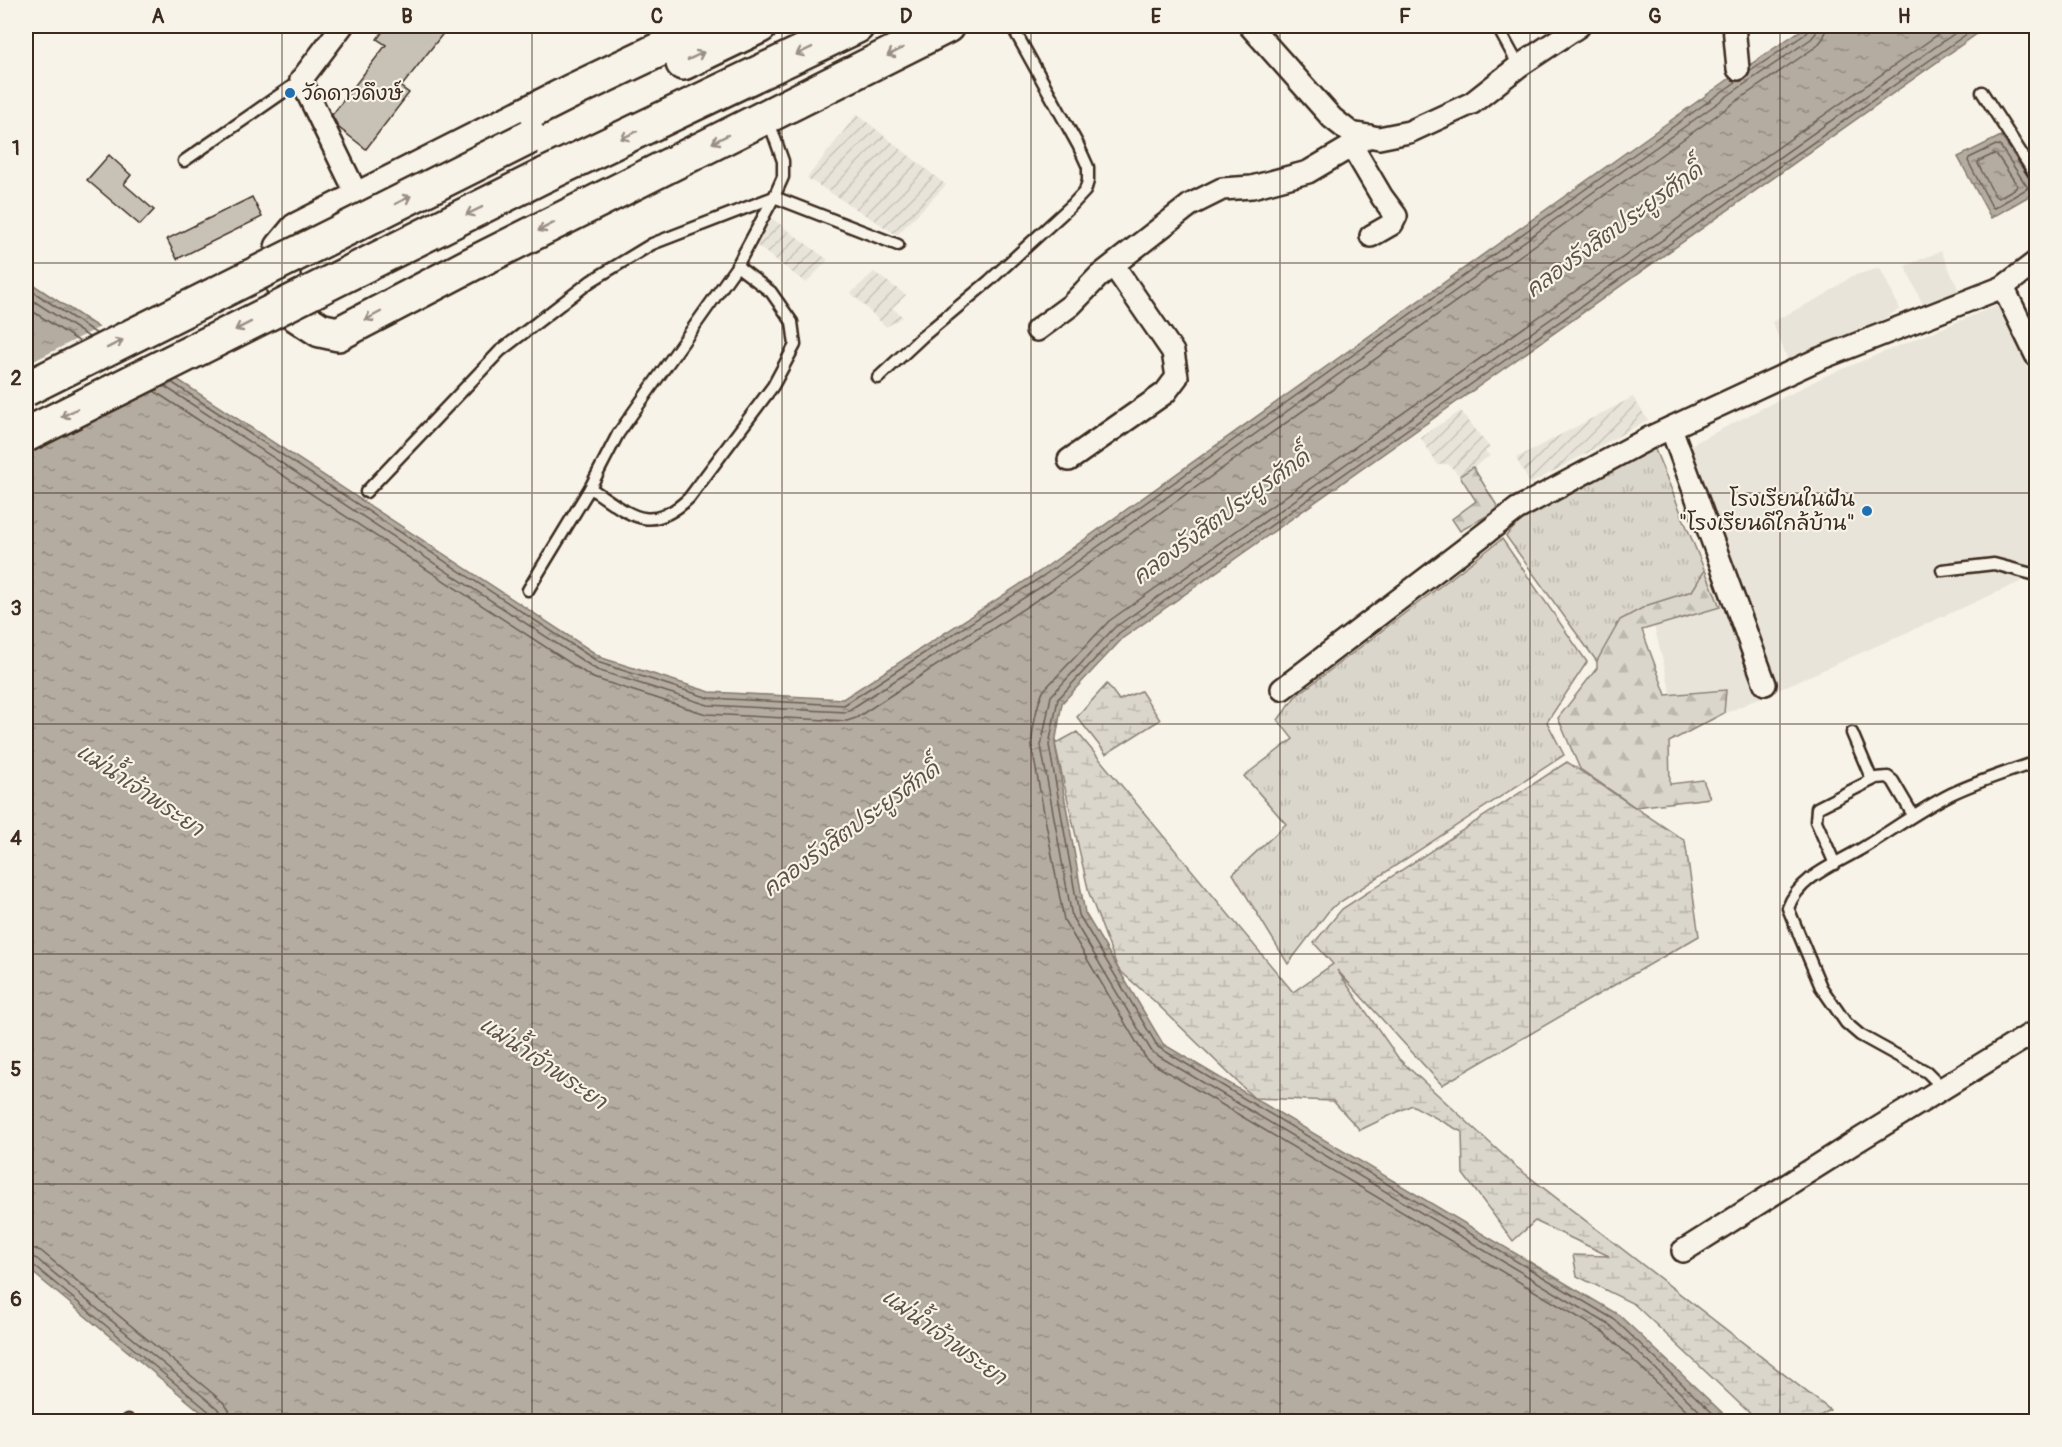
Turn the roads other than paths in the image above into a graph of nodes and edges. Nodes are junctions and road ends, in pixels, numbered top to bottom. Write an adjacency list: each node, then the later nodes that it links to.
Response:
1 (342, 26): 13 (street)
2 (709, 26): 20 (main road)
3 (760, 26): 30 (main road, one-way to 3, bridge)
4 (857, 26): 32 (main road, one-way to 32, bridge)
5 (947, 26): 15 (main road, one-way to 15)
6 (1012, 26): 29 (lane)
7 (1250, 26): 16 (street)
8 (1497, 26): 11 (lane)
9 (1579, 26): 11 (street)
10 (1734, 26): 12 (street)
11 (1519, 66): 16 (street)
12 (1738, 69)
13 (302, 80): 17 (lane); 20 (street)
14 (1982, 92): 18 (lane)
15 (767, 116): 19 (lane); 20 (main road, one-way to 20)
16 (1360, 141): 21 (street); 25 (street)
17 (184, 161)
18 (2037, 176)
19 (774, 197): 22 (lane); 24 (lane); 35 (lane)
20 (359, 199)
21 (1371, 237)
22 (898, 244)
23 (2037, 262): 26 (street)
24 (737, 266): 34 (lane); 34 (lane)
25 (1114, 266): 27 (street); 33 (street)
26 (2002, 287): 28 (street); 31 (street)
27 (1037, 330)
28 (2037, 355)
29 (878, 378)
30 (26, 389)
31 (1671, 428): 39 (street); 40 (street)
32 (26, 435)
33 (1070, 460)
34 (590, 488): 38 (lane)
35 (366, 492)
36 (1942, 570): 37 (lane)
37 (2037, 575)
38 (528, 590)
39 (1765, 684)
40 (1281, 689)
41 (1852, 734): 43 (lane)
42 (2037, 762): 44 (lane)
43 (1872, 780): 44 (lane); 45 (lane)
44 (1913, 815): 45 (lane)
45 (1835, 864): 47 (lane)
46 (2037, 1031): 47 (street)
47 (1943, 1088): 48 (street)
48 (1683, 1251)

